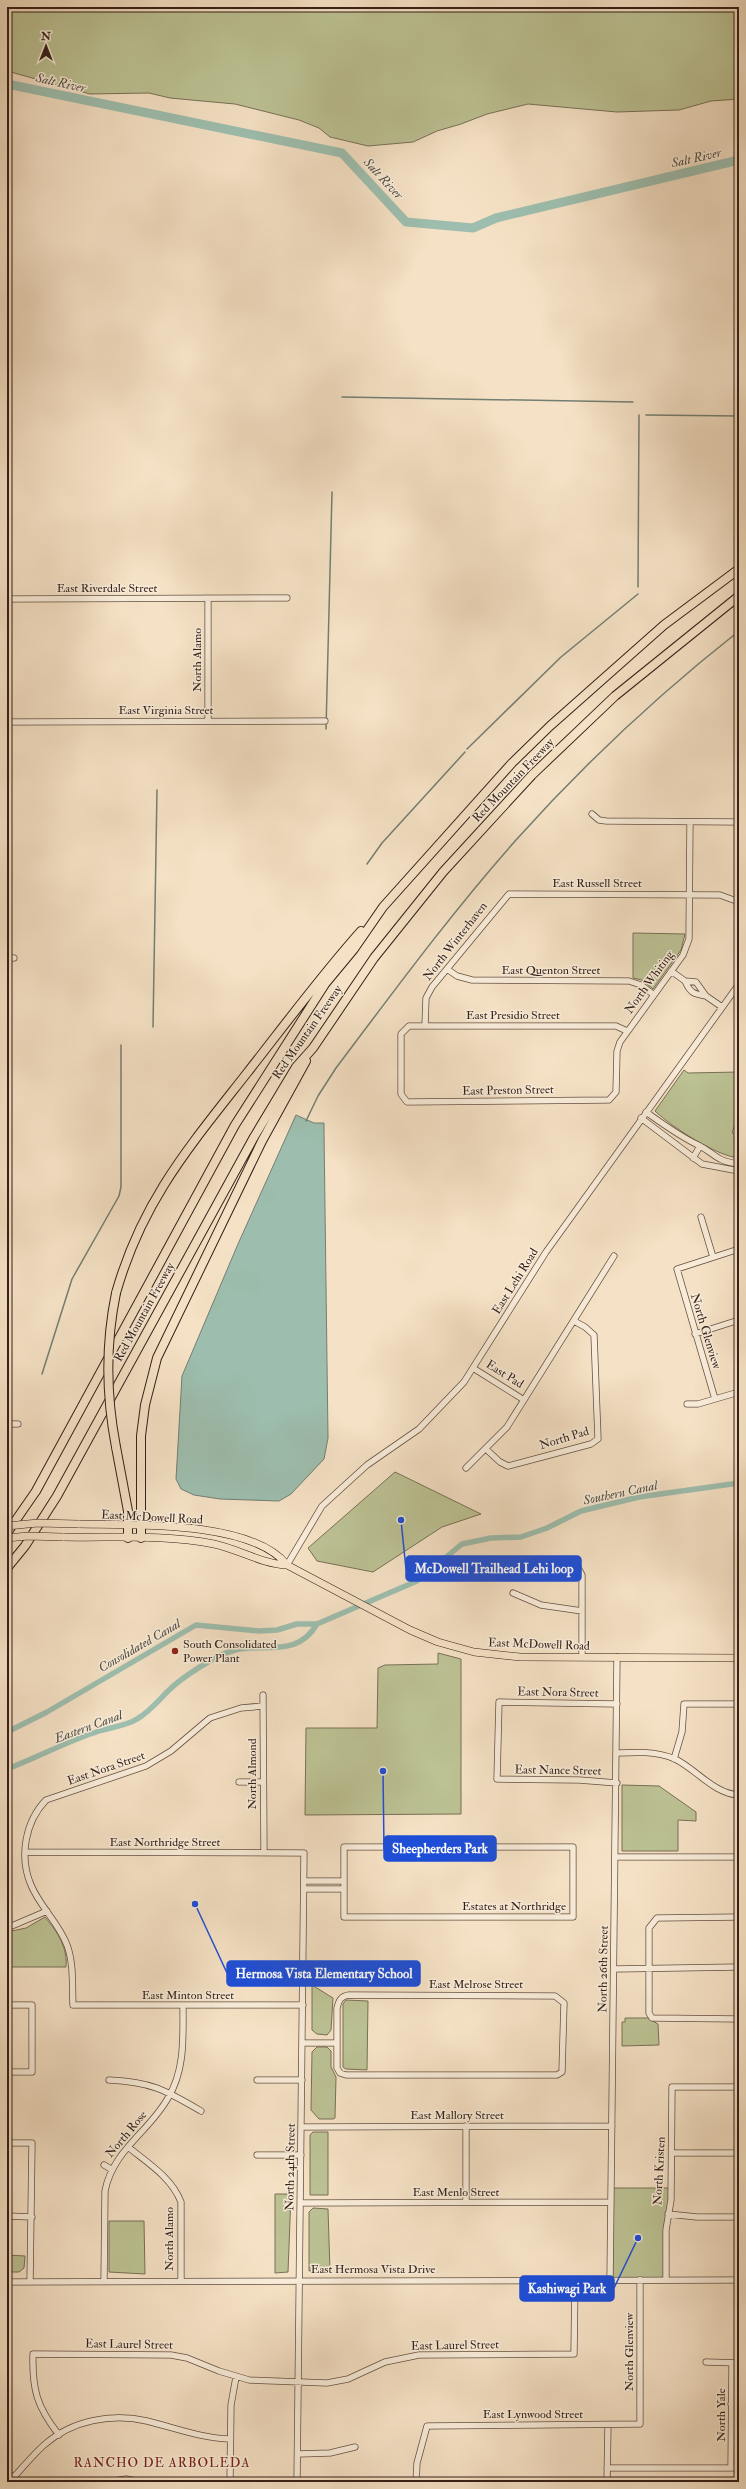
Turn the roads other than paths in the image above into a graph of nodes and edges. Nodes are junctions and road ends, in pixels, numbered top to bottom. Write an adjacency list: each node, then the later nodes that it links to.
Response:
1 (739, 569): 15 (highway, Red Mountain Freeway)
2 (739, 596): 27 (highway, Red Mountain Freeway)
3 (208, 598): 4 (street, East Riverdale Street); 5 (street, East Riverdale Street); 6 (street, North Alamo)
4 (287, 598)
5 (7, 599)
6 (208, 721): 7 (street, East Virginia Street); 8 (street, East Virginia Street)
7 (325, 721)
8 (7, 722)
9 (592, 814): 10 (street)
10 (690, 822): 11 (street); 12 (street, North Whiting)
11 (739, 822)
12 (691, 895): 13 (street, East Russell Street); 14 (street, East Russell Street); 19 (street, North Whiting)
13 (505, 896): 18 (street, North Winterhaven)
14 (739, 902)
15 (383, 907): 52 (highway, bridge); 55 (highway, Red Mountain Freeway)
16 (7, 958): 17 (street)
17 (14, 958)
18 (447, 969): 22 (street, East Quenton Street); 25 (street, North Winterhaven)
19 (671, 971): 20 (street); 22 (street, North Whiting)
20 (685, 981): 23 (street); 23 (street)
21 (739, 984): 24 (street, East Lehi Road)
22 (654, 995): 26 (street, North Whiting)
23 (706, 996): 24 (street)
24 (722, 1007): 30 (street, East Lehi Road)
25 (425, 1026): 26 (street, East Presidio Street); 29 (street, East Presidio Street)
26 (627, 1031): 28 (street, North Whiting)
27 (313, 1048): 54 (highway); 61 (highway, Red Mountain Freeway)
28 (609, 1100): 29 (street, East Preston Street)
29 (407, 1102)
30 (646, 1112): 31 (street, East Lehi Road); 32 (street)
31 (641, 1118): 33 (street); 43 (street, East Lehi Road)
32 (700, 1146): 33 (street); 34 (street)
33 (693, 1158): 35 (street)
34 (739, 1164)
35 (739, 1171)
36 (701, 1217): 39 (street)
37 (739, 1249): 39 (street)
38 (614, 1256): 40 (street)
39 (713, 1257): 42 (street, North Glenview)
40 (574, 1320): 46 (street); 50 (street, North Pad)
41 (739, 1320): 42 (street)
42 (695, 1334): 45 (street, North Glenview)
43 (473, 1368): 46 (street, East Pad); 59 (street, East Lehi Road)
44 (739, 1392): 45 (street)
45 (715, 1399): 47 (street)
46 (524, 1400): 50 (street)
47 (687, 1404)
48 (7, 1424): 49 (street)
49 (18, 1424)
50 (487, 1450): 51 (street)
51 (466, 1468)
52 (128, 1525): 53 (main road, East McDowell Road, bridge); 54 (main road, East McDowell Road); 57 (highway)
53 (7, 1526)
54 (141, 1526): 58 (highway); 59 (main road, East McDowell Road)
55 (7, 1533)
56 (7, 1538): 57 (main road, East McDowell Road, bridge)
57 (128, 1538): 58 (main road, East McDowell Road)
58 (140, 1538): 59 (main road, East McDowell Road)
59 (287, 1565): 64 (main road, East McDowell Road)
60 (577, 1566): 63 (street)
61 (7, 1568)
62 (513, 1593): 63 (street)
63 (582, 1611): 64 (street)
64 (582, 1657): 65 (main road, East McDowell Road)
65 (617, 1657): 66 (main road, East McDowell Road); 68 (street, North 26th Street)
66 (739, 1658)
67 (263, 1695): 70 (street, North Almond)
68 (617, 1704): 71 (street, North 26th Street); 73 (street, East Nora Street)
69 (739, 1704): 72 (street)
70 (263, 1706): 75 (street, North Almond); 78 (street, East Nora Street)
71 (617, 1752): 72 (street); 76 (street, North 26th Street)
72 (674, 1759): 77 (street)
73 (497, 1779): 76 (street, East Nance Street)
74 (239, 1782): 75 (street)
75 (263, 1782): 79 (street, North Almond)
76 (617, 1783): 81 (street, North 26th Street)
77 (739, 1795)
78 (26, 1852): 79 (street, East Northridge Street); 89 (street, East Nora Street)
79 (264, 1853): 80 (street, East Northridge Street)
80 (304, 1853): 83 (street, North 24th Street)
81 (616, 1857): 82 (street); 94 (street, North 26th Street)
82 (739, 1857)
83 (304, 1881): 84 (street); 86 (street, North 24th Street)
84 (327, 1881): 85 (street); 87 (street)
85 (344, 1881): 88 (street, Estates at Northridge); 88 (street, Estates at Northridge)
86 (304, 1889): 87 (street); 98 (street, North 24th Street)
87 (327, 1889): 88 (street)
88 (344, 1889)
89 (47, 1911): 91 (street); 96 (street, East Nora Street)
90 (739, 1917): 93 (street)
91 (7, 1928)
92 (739, 1967): 93 (street)
93 (649, 1968): 94 (street); 99 (street)
94 (614, 1969): 110 (street, North 26th Street)
95 (7, 2005): 102 (street)
96 (73, 2005): 97 (street, East Minton Street)
97 (183, 2006): 98 (street, East Minton Street); 107 (street, North Rose)
98 (302, 2006): 100 (street, North 24th Street)
99 (739, 2019)
100 (302, 2043): 101 (street); 105 (street, North 24th Street)
101 (337, 2043): 101 (street, East Melrose Street)
102 (7, 2072)
103 (109, 2080): 107 (street)
104 (257, 2080): 105 (street)
105 (302, 2080): 111 (street, North 24th Street)
106 (739, 2087): 115 (street, North Kristen)
107 (171, 2093): 108 (street); 113 (street, North Rose)
108 (202, 2111)
109 (466, 2126): 110 (street, East Mallory Street); 111 (street, East Mallory Street); 120 (street)
110 (612, 2126): 121 (street, North 26th Street)
111 (302, 2127): 117 (street, North 24th Street)
112 (7, 2143): 125 (street)
113 (128, 2147): 119 (street, North Rose); 127 (street, North Alamo)
114 (739, 2152): 115 (street)
115 (672, 2153): 123 (street, North Kristen)
116 (257, 2155): 117 (street)
117 (301, 2155): 122 (street, North 24th Street)
118 (104, 2165): 119 (street)
119 (112, 2169): 133 (street, North Rose)
120 (466, 2202): 121 (street, East Menlo Street); 122 (street, East Menlo Street)
121 (611, 2202): 134 (street, North 26th Street)
122 (301, 2203): 128 (street, North 24th Street)
123 (668, 2214): 126 (street); 131 (street, North Kristen)
124 (7, 2216): 125 (street)
125 (32, 2216): 136 (street)
126 (739, 2217)
127 (180, 2280): 128 (street, East Hermosa Vista Drive); 133 (street, East Hermosa Vista Drive)
128 (299, 2280): 129 (street, East Hermosa Vista Drive); 141 (street, North 24th Street)
129 (575, 2280): 134 (street, East Hermosa Vista Drive); 141 (street, East Laurel Street)
130 (640, 2280): 131 (street, East Hermosa Vista Drive); 134 (street, East Hermosa Vista Drive); 144 (street, North Glenview)
131 (666, 2280): 132 (street, East Hermosa Vista Drive)
132 (739, 2280)
133 (104, 2281): 136 (street, East Hermosa Vista Drive)
134 (610, 2281)
135 (7, 2282): 136 (street, East Hermosa Vista Drive)
136 (30, 2282)
137 (706, 2362): 138 (street)
138 (732, 2363): 139 (street); 142 (street, North Yale)
139 (739, 2363)
140 (236, 2377): 141 (street, East Laurel Street); 146 (street, East Laurel Street); 147 (street)
141 (298, 2382): 149 (street, North 24th Street)
142 (732, 2404): 143 (street); 151 (street, North Yale)
143 (739, 2404)
144 (640, 2424): 145 (street, East Lynwood Street)
145 (608, 2425): 150 (street); 159 (street, East Lynwood Street)
146 (59, 2435): 147 (street); 154 (street)
147 (230, 2439): 157 (street)
148 (355, 2447): 149 (street)
149 (298, 2454): 158 (street, North 24th Street)
150 (607, 2468): 151 (street); 160 (street)
151 (732, 2468): 152 (street)
152 (739, 2468)
153 (7, 2472): 154 (street)
154 (15, 2480)
155 (107, 2482): 156 (street)
156 (143, 2482)
157 (230, 2482)
158 (297, 2482)
159 (416, 2482)
160 (607, 2482)

